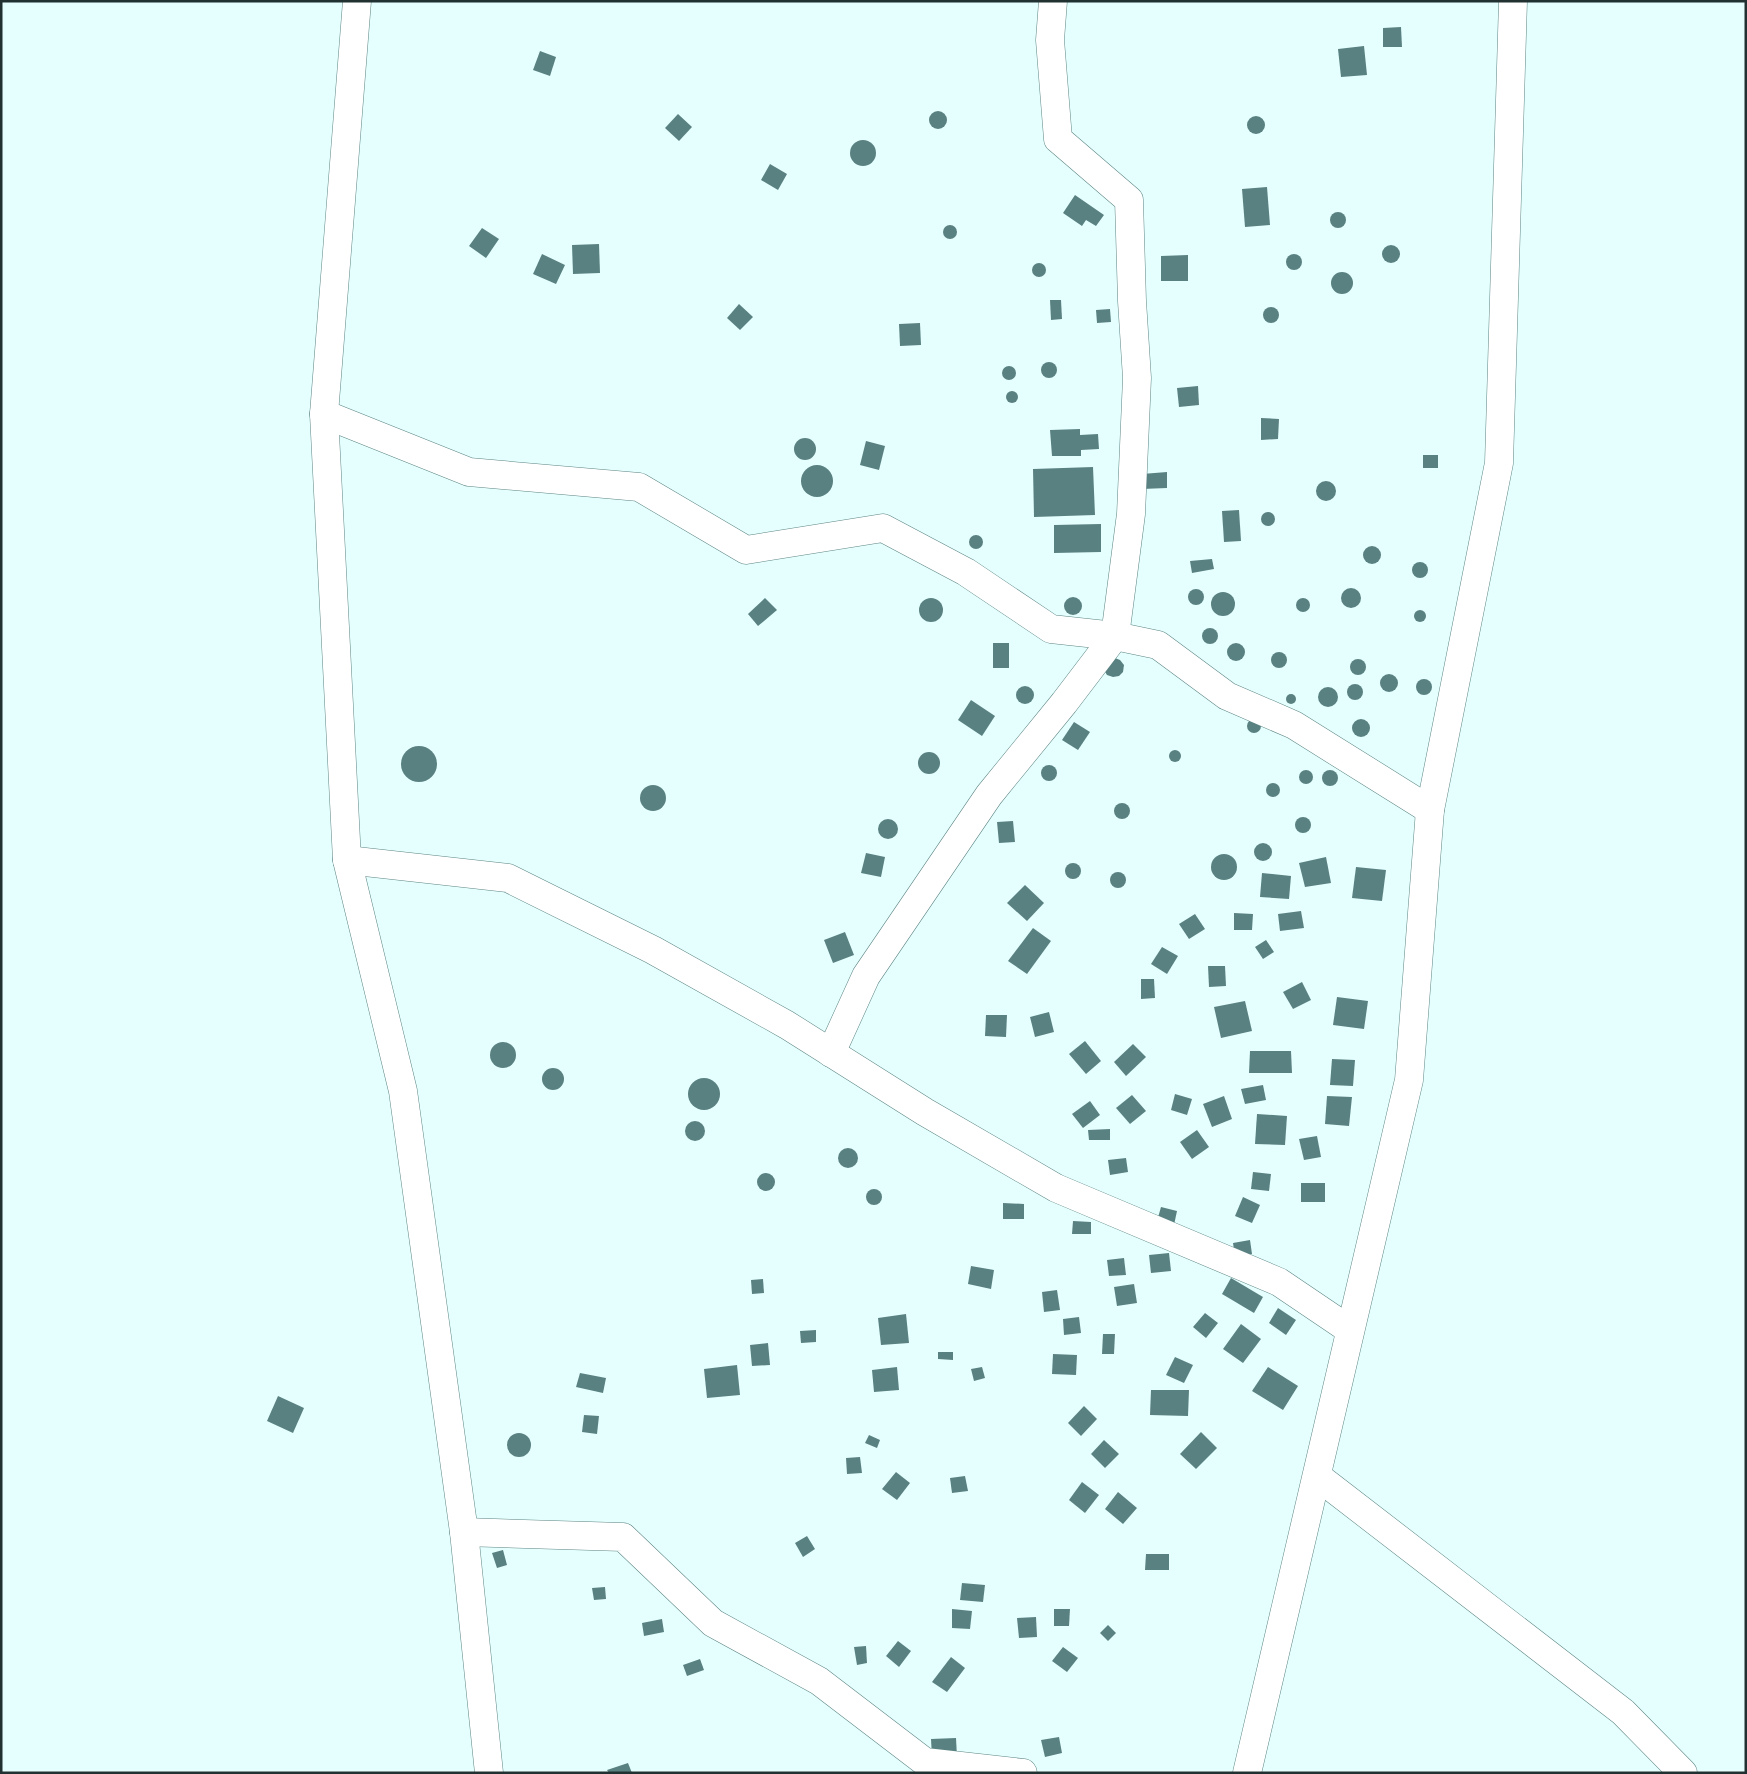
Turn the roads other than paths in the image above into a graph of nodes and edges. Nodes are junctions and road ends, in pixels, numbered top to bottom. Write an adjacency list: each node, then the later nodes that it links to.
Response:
1 (358, 1): 4 (street)
2 (1053, 1): 5 (street)
3 (1513, 1): 6 (street)
4 (324, 414): 5 (street); 7 (street)
5 (1115, 636): 6 (street); 8 (street)
6 (1430, 810): 9 (street)
7 (347, 860): 8 (street); 11 (street)
8 (831, 1053): 9 (street)
9 (1350, 1330): 10 (street)
10 (1316, 1476): 14 (street); 15 (street)
11 (464, 1532): 12 (street); 13 (street)
12 (489, 1773)
13 (1023, 1773)
14 (1247, 1773)
15 (1683, 1773)

